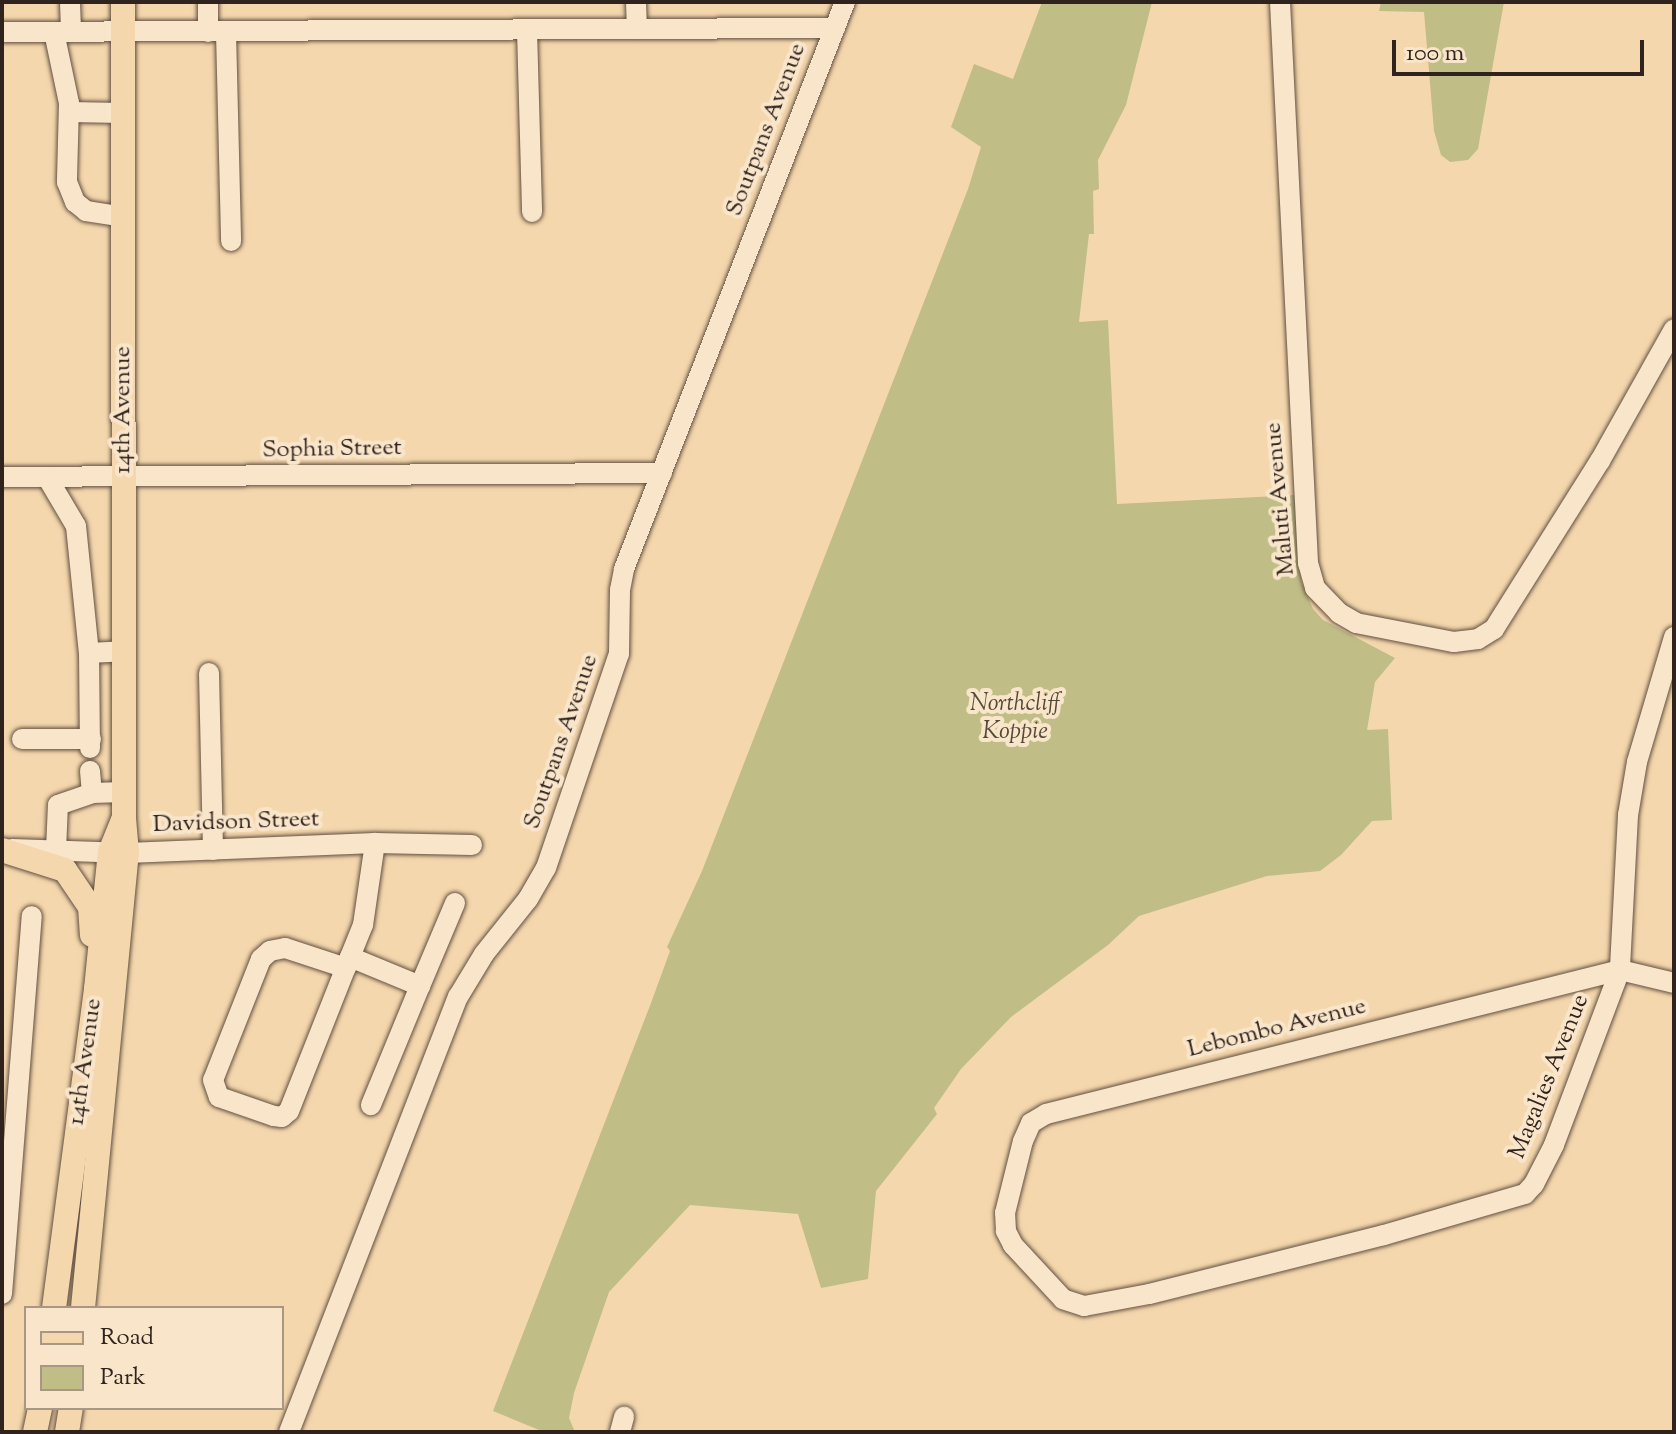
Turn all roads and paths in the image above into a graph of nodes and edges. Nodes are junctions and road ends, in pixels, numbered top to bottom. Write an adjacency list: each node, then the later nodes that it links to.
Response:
1 (70, 2): 11 (street)
2 (123, 2): 13 (main road, 14th Avenue)
3 (208, 2): 12 (street)
4 (636, 2): 8 (street)
5 (845, 2): 7 (street, Soutpans Avenue)
6 (1280, 2): 19 (street, Maluti Avenue)
7 (835, 28): 8 (street); 20 (street, Soutpans Avenue)
8 (637, 29): 9 (street)
9 (527, 30): 12 (street); 16 (street)
10 (2, 32): 11 (street)
11 (63, 32): 13 (street); 14 (street)
12 (217, 32): 13 (street); 18 (street)
13 (123, 33): 15 (main road, 14th Avenue)
14 (69, 112): 15 (street); 17 (street)
15 (123, 113): 17 (main road, 14th Avenue)
16 (532, 212)
17 (124, 217): 23 (main road, 14th Avenue)
18 (231, 241)
19 (1674, 329)
20 (662, 473): 23 (street, Sophia Street); 57 (street, Soutpans Avenue)
21 (2, 477): 22 (street, Sophia Street)
22 (47, 477): 23 (street, Sophia Street); 26 (street)
23 (124, 477): 25 (main road, 14th Avenue)
24 (1674, 637): 43 (street, Magalies Avenue)
25 (123, 651): 26 (street); 28 (main road, 14th Avenue)
26 (89, 653): 29 (street)
27 (209, 673): 38 (street)
28 (124, 722): 29 (street); 32 (main road, 14th Avenue)
29 (91, 736): 30 (street)
30 (22, 739)
31 (90, 771): 33 (street)
32 (124, 792): 33 (street); 39 (main road, 14th Avenue)
33 (92, 793): 37 (street)
34 (375, 843): 35 (street, Davidson Street); 38 (street, Davidson Street); 42 (street)
35 (472, 845)
36 (2, 849): 37 (street, Davidson Street); 46 (main road)
37 (56, 850): 39 (street, Davidson Street)
38 (213, 850): 39 (street, Davidson Street)
39 (118, 853): 46 (main road, 14th Avenue); 52 (main road, 14th Avenue)
40 (455, 903): 45 (street)
41 (32, 916): 48 (street)
42 (348, 962): 42 (street); 45 (street)
43 (1620, 970): 44 (street, Lebombo Avenue); 49 (street, Lebombo Avenue); 49 (street, Magalies Avenue)
44 (1674, 983)
45 (420, 986): 47 (street)
46 (96, 989): 51 (main road, 14th Avenue)
47 (371, 1105)
48 (10, 1119): 50 (street)
49 (1022, 1255)
50 (2, 1294)
51 (54, 1306)
52 (83, 1306)
53 (40, 1410): 55 (main road)
54 (71, 1410): 56 (main road)
55 (35, 1432)
56 (67, 1432)
57 (289, 1432)

